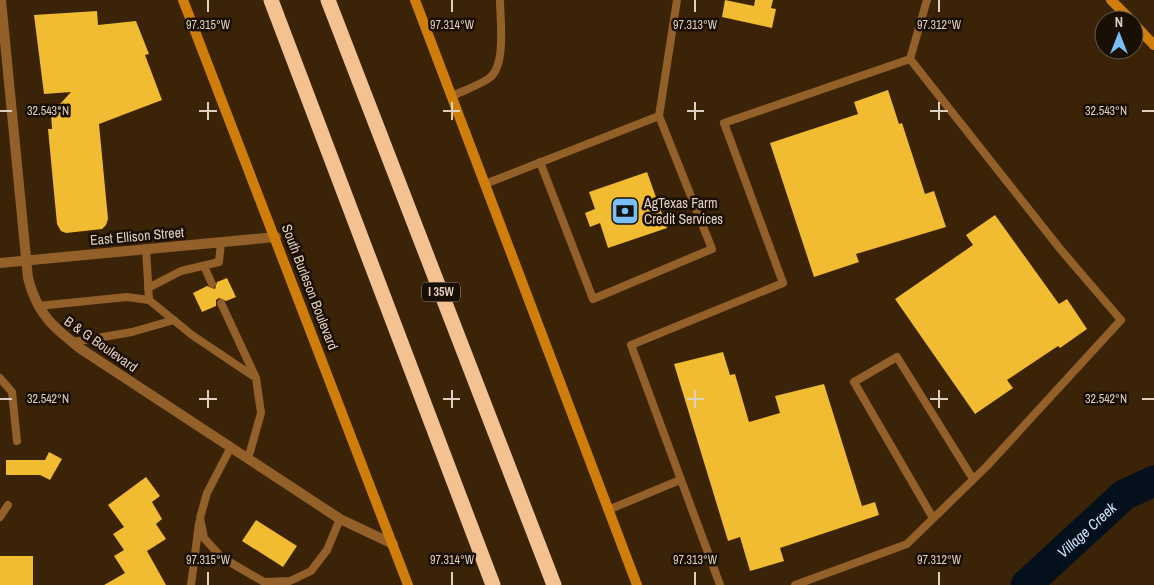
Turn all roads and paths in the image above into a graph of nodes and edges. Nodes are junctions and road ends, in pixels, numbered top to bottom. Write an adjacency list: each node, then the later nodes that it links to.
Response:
1 (1, 0): 21 (street, B & G Boulevard)
2 (183, 0): 18 (main road, South Burleson Boulevard)
3 (271, 0): 47 (highway)
4 (328, 0): 48 (highway, I 35W)
5 (415, 0): 14 (main road)
6 (500, 0): 14 (lane)
7 (677, 0): 15 (lane)
8 (928, 0): 13 (lane)
9 (1111, 0): 10 (main road)
10 (1121, 10)
11 (1144, 34): 12 (main road)
12 (1154, 45)
13 (910, 59): 36 (lane); 37 (lane)
14 (452, 96): 17 (main road)
15 (658, 116): 16 (lane); 16 (lane)
16 (540, 162): 17 (lane)
17 (485, 184): 39 (main road)
18 (276, 237): 19 (street, East Ellison Street); 44 (main road, South Burleson Boulevard)
19 (220, 242): 20 (street, East Ellison Street); 23 (lane)
20 (146, 248): 21 (street, East Ellison Street); 25 (lane)
21 (26, 260): 22 (street, East Ellison Street); 28 (street, B & G Boulevard)
22 (0, 263)
23 (204, 266): 24 (lane); 25 (lane)
24 (212, 284)
25 (148, 288): 26 (lane)
26 (149, 300): 28 (lane); 29 (lane)
27 (221, 303): 32 (lane)
28 (38, 306): 30 (street, B & G Boulevard)
29 (174, 320): 30 (lane); 32 (lane)
30 (73, 342): 34 (street, B & G Boulevard)
31 (0, 378): 33 (lane)
32 (256, 378): 35 (lane)
33 (18, 441)
34 (231, 447): 35 (street, B & G Boulevard); 41 (lane)
35 (248, 459): 43 (street, B & G Boulevard)
36 (973, 479): 42 (lane); 42 (lane)
37 (680, 480): 39 (lane); 50 (lane)
38 (8, 505): 40 (lane)
39 (608, 510): 49 (main road)
40 (0, 517)
41 (200, 518): 43 (lane); 45 (lane)
42 (933, 518): 51 (lane)
43 (340, 519): 44 (street, B & G Boulevard)
44 (393, 544): 46 (main road, South Burleson Boulevard)
45 (191, 585)
46 (408, 585)
47 (493, 585)
48 (554, 585)
49 (637, 585)
50 (720, 585)
51 (794, 585)

